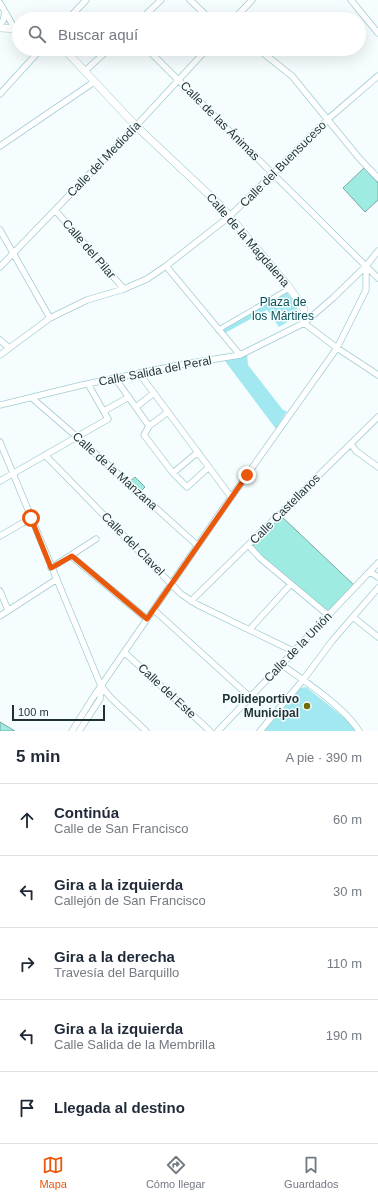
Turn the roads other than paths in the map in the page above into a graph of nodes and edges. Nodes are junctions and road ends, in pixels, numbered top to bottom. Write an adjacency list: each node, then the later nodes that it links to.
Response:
1 (86, 0): 8 (street)
2 (161, 0): 9 (street)
3 (190, 0): 10 (street)
4 (252, 0): 11 (street)
5 (351, 0): 12 (street)
6 (0, 3): 7 (street)
7 (5, 12): 14 (street); 15 (street)
8 (75, 12)
9 (148, 12)
10 (204, 12)
11 (241, 12)
12 (361, 12)
13 (366, 18): 18 (street)
14 (12, 22)
15 (0, 24)
16 (0, 28): 17 (street)
17 (12, 29)
18 (378, 33)
19 (35, 56): 29 (street)
20 (71, 56): 25 (street, Calle de la Magdalena)
21 (101, 56): 25 (street)
22 (154, 56): 27 (street, Calle de las Ánimas)
23 (200, 56): 27 (street, Calle del Mediodía)
24 (267, 56): 30 (street)
25 (85, 71): 28 (street, Calle de la Magdalena)
26 (378, 77): 30 (street, Calle del Buensuceso)
27 (178, 80): 31 (street, Calle del Mediodía); 33 (street, Calle de las Ánimas)
28 (94, 82): 31 (street, Calle de la Magdalena); 32 (street)
29 (0, 94)
30 (328, 119): 33 (street, Calle del Buensuceso); 34 (street)
31 (136, 126): 35 (street, Calle del Mediodía); 36 (street, Calle de la Magdalena)
32 (0, 146)
33 (273, 175): 36 (street, Calle del Buensuceso); 41 (street, Calle de las Ánimas)
34 (378, 178)
35 (55, 210): 39 (street, Calle del Mediodía); 45 (street, Calle del Pilar)
36 (230, 216): 40 (street, Calle del Buensuceso); 44 (street, Calle de la Magdalena)
37 (0, 230): 39 (street)
38 (378, 251): 41 (street, Calle Salida del Peral)
39 (13, 254): 42 (street, Calle del Mediodía); 46 (street)
40 (166, 266): 45 (street, Calle del Buensuceso); 48 (street)
41 (366, 266): 43 (street, Calle de las Ánimas); 47 (street, Calle Salida del Peral); 51 (street)
42 (0, 267)
43 (378, 278)
44 (290, 288): 47 (street, Calle de la Magdalena); 48 (street)
45 (124, 289): 46 (street, Calle del Buensuceso)
46 (50, 318): 50 (street, Calle del Buensuceso)
47 (304, 323): 51 (street); 53 (street, Calle Salida del Peral)
48 (218, 330): 53 (street)
49 (0, 340): 50 (street)
50 (9, 348): 52 (street, Calle del Buensuceso)
51 (337, 348): 55 (street); 77 (street)
52 (0, 355)
53 (240, 355): 54 (street, Calle Salida del Peral)
54 (139, 373): 56 (street, Calle Salida del Peral); 58 (street)
55 (378, 375)
56 (115, 378): 57 (street, Calle Salida del Peral); 59 (street)
57 (88, 384): 60 (street, Calle Salida del Peral); 63 (street)
58 (154, 393): 62 (street); 64 (street)
59 (129, 397): 62 (street); 63 (street)
60 (32, 398): 61 (street, Calle Salida del Peral); 67 (street, Calle de la Manzana)
61 (0, 405)
62 (136, 406): 66 (street)
63 (104, 411): 67 (street)
64 (168, 412): 66 (street); 70 (street)
65 (378, 417): 69 (street, Calle Castellanos)
66 (149, 426): 75 (street)
67 (77, 437): 71 (street); 81 (street, Calle de la Manzana)
68 (0, 442): 74 (street)
69 (351, 444): 73 (street); 82 (street, Calle Castellanos)
70 (198, 452): 72 (street); 75 (street)
71 (45, 455): 74 (street); 89 (street, Calle del Clavel)
72 (209, 467): 75 (street); 77 (street)
73 (378, 468)
74 (13, 473): 76 (street); 78 (street)
75 (174, 473)
76 (0, 481)
77 (231, 497): 81 (street)
78 (31, 518): 79 (street); 85 (street)
79 (0, 536)
80 (96, 539): 83 (street)
81 (197, 545): 89 (street)
82 (248, 545): 90 (street); 93 (street, Calle Castellanos)
83 (72, 556): 85 (street); 99 (street)
84 (378, 563): 86 (street, Calle de la Unión)
85 (51, 568): 88 (street)
86 (370, 572): 87 (street); 96 (street, Calle de la Unión)
87 (378, 577)
88 (57, 580): 94 (street); 106 (street)
89 (172, 583): 93 (street, Calle del Clavel); 95 (street)
90 (291, 584): 96 (street); 100 (street)
91 (378, 588): 98 (street)
92 (0, 591): 94 (street)
93 (191, 601): 100 (street, Calle del Clavel)
94 (8, 610): 97 (street)
95 (154, 610): 99 (street); 107 (street)
96 (328, 615): 103 (street, Calle de la Unión)
97 (0, 616)
98 (353, 617): 101 (street); 105 (street)
99 (147, 619): 102 (street)
100 (250, 630): 103 (street, Calle del Clavel)
101 (378, 637)
102 (124, 652): 106 (street); 111 (street, Calle del Este)
103 (294, 652): 104 (street, Calle de la Unión)
104 (282, 665): 105 (street); 107 (street, Calle de la Unión)
105 (303, 680): 113 (street); 114 (street)
106 (101, 686): 108 (street); 109 (street); 110 (street)
107 (250, 697): 112 (street, Calle de la Unión)
108 (72, 731)
109 (79, 731)
110 (146, 731)
111 (210, 731)
112 (218, 731)
113 (260, 731)
114 (360, 731)

